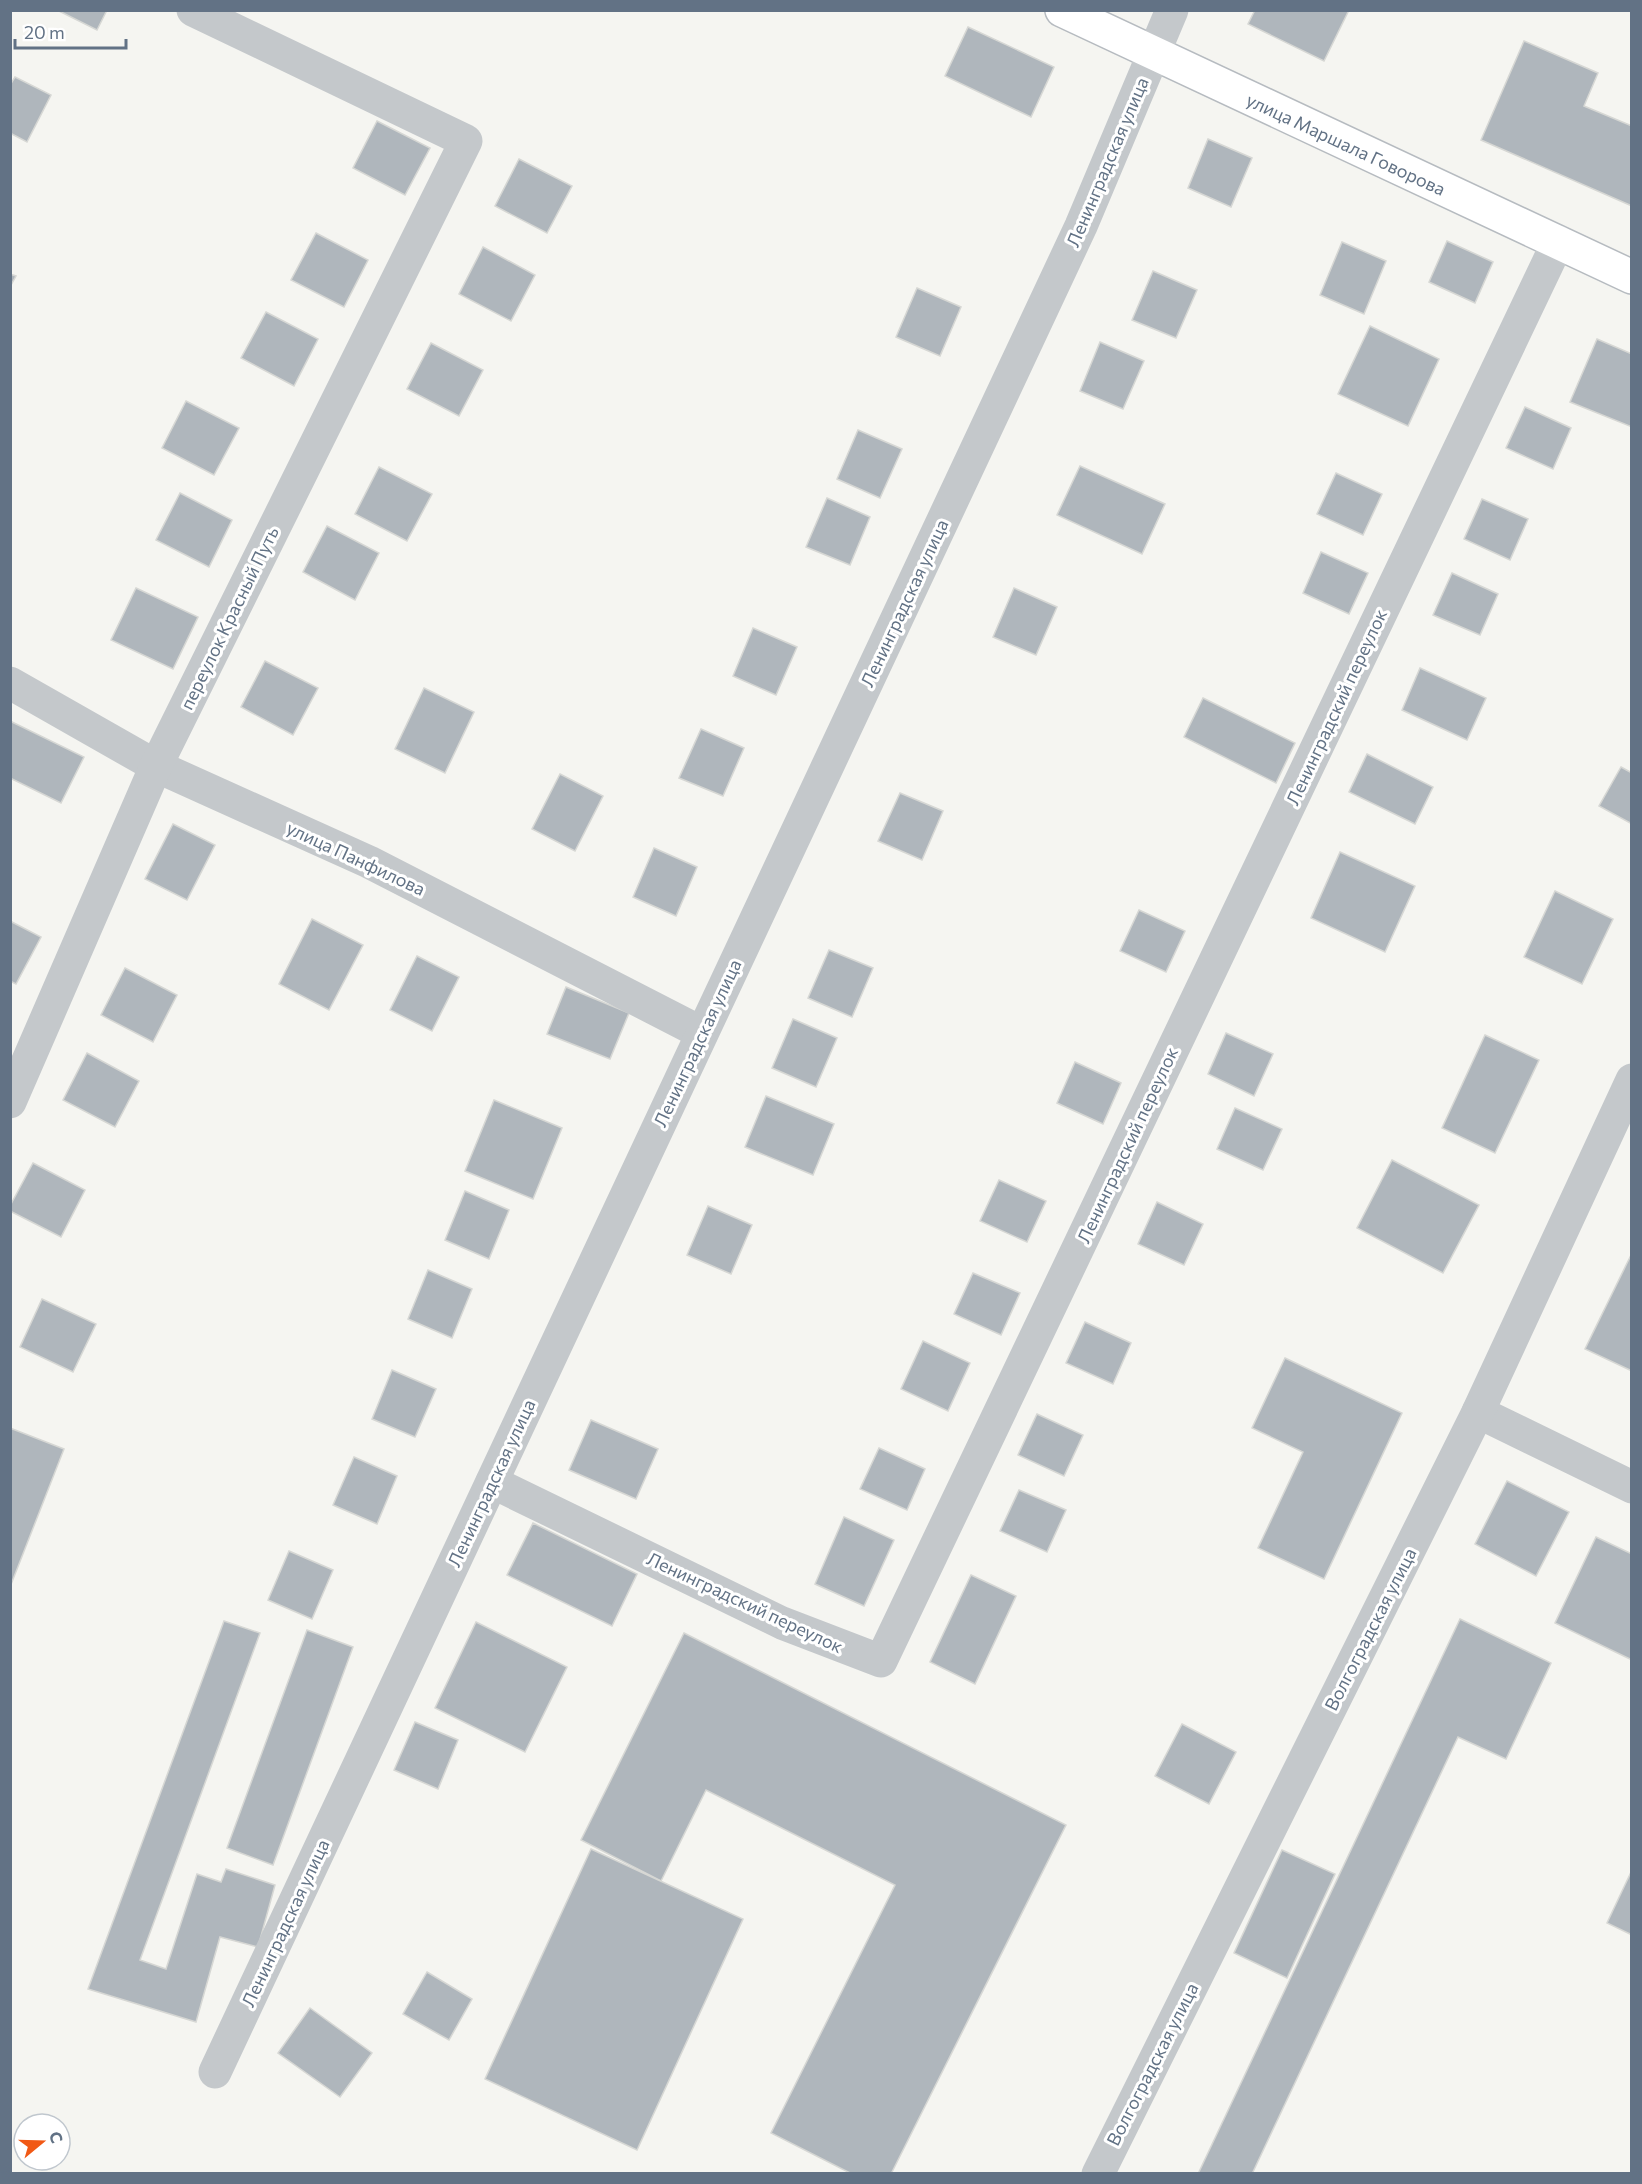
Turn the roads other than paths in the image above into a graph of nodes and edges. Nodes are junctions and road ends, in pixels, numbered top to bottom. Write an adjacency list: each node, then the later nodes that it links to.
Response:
1 (193, 10): 8 (street, переулок Красный Путь)
2 (1062, 10): 4 (street, улица Маршала Говорова)
3 (1172, 10): 4 (street, Ленинградская улица)
4 (1153, 55): 5 (street, улица Маршала Говорова); 9 (street, Ленинградская улица)
5 (1558, 242): 6 (street, улица Маршала Говорова); 13 (street, Ленинградский переулок)
6 (1632, 277)
7 (10, 683): 8 (street, улица Панфилова)
8 (156, 766): 9 (street, улица Панфилова); 11 (street, переулок Красный Путь)
9 (702, 1033): 13 (street, Ленинградская улица)
10 (1632, 1080): 12 (street, Волгоградская улица)
11 (10, 1102)
12 (1478, 1412): 14 (street); 16 (street, Волгоградская улица)
13 (492, 1482): 15 (street, Ленинградская улица)
14 (1632, 1487)
15 (215, 2072)
16 (1098, 2174)

